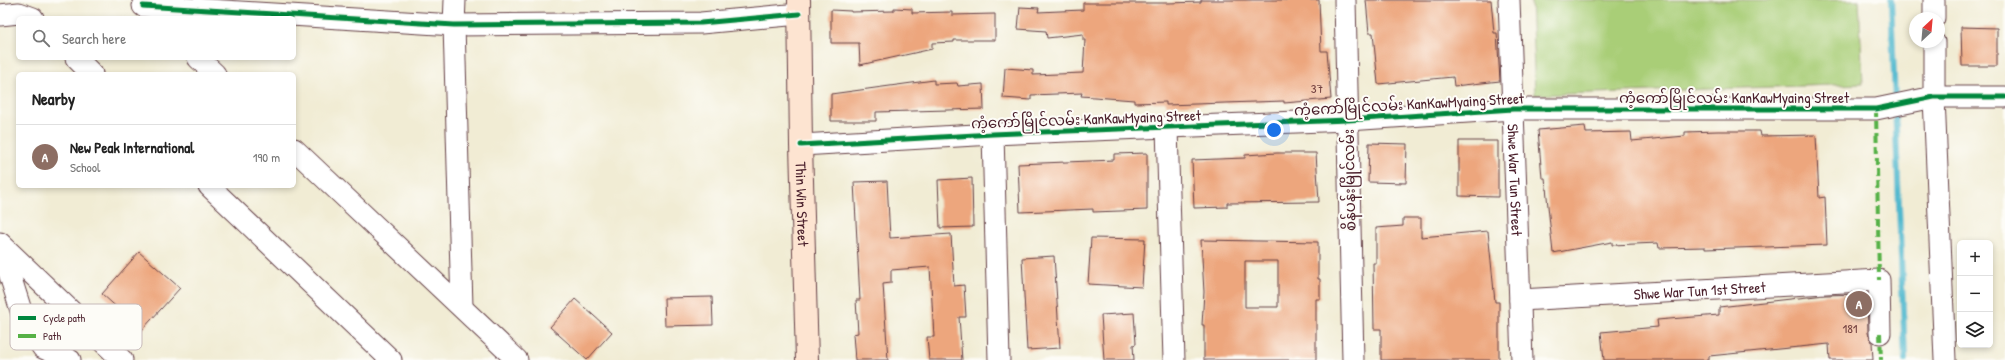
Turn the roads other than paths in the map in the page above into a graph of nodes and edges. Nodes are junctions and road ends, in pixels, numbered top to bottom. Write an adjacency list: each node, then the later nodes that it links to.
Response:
1 (455, 0): 12 (street)
2 (1345, 0): 21 (street, စိန်ပန်းမြိုင်လမ်း)
3 (1509, 0): 20 (street, Shwe War Tun Street)
4 (1934, 0): 7 (street)
5 (799, 7): 12 (street); 24 (main road, Thin Win Street)
6 (146, 8): 10 (street)
7 (1934, 12)
8 (0, 15): 9 (street)
9 (27, 16)
10 (291, 16)
11 (296, 16): 12 (street)
12 (454, 25): 31 (street)
13 (1934, 48): 18 (street)
14 (78, 60): 16 (street)
15 (200, 60): 17 (street)
16 (90, 72)
17 (213, 72)
18 (1934, 97): 19 (street, ကံ့ကော်မြိုင်လမ်း KanKawMyaing Street); 20 (street, ကံ့ကော်မြိုင်လမ်း KanKawMyaing Street); 44 (street)
19 (2005, 97)
20 (1513, 110): 21 (street, ကံ့ကော်မြိုင်လမ်း KanKawMyaing Street); 28 (street, Shwe War Tun Street)
21 (1348, 120): 22 (street, ကံ့ကော်မြိုင်လမ်း KanKawMyaing Street); 42 (street, စိန်ပန်းမြိုင်လမ်း)
22 (1167, 128): 23 (street, ကံ့ကော်မြိုင်လမ်း KanKawMyaing Street); 41 (street)
23 (993, 134): 24 (street, ကံ့ကော်မြိုင်လမ်း KanKawMyaing Street); 40 (street)
24 (801, 145): 39 (main road, Thin Win Street)
25 (296, 150): 31 (street)
26 (211, 188): 37 (street)
27 (0, 243): 29 (street); 30 (street)
28 (1520, 300): 32 (street, Shwe War Tun 1st Street); 43 (street, Shwe War Tun Street)
29 (19, 304)
30 (64, 304)
31 (462, 307): 38 (street)
32 (1880, 333)
33 (48, 350): 35 (street)
34 (112, 350): 36 (street)
35 (70, 360)
36 (122, 360)
37 (391, 360)
38 (517, 360)
39 (808, 360)
40 (999, 360)
41 (1174, 360)
42 (1353, 360)
43 (1522, 360)
44 (1945, 360)

